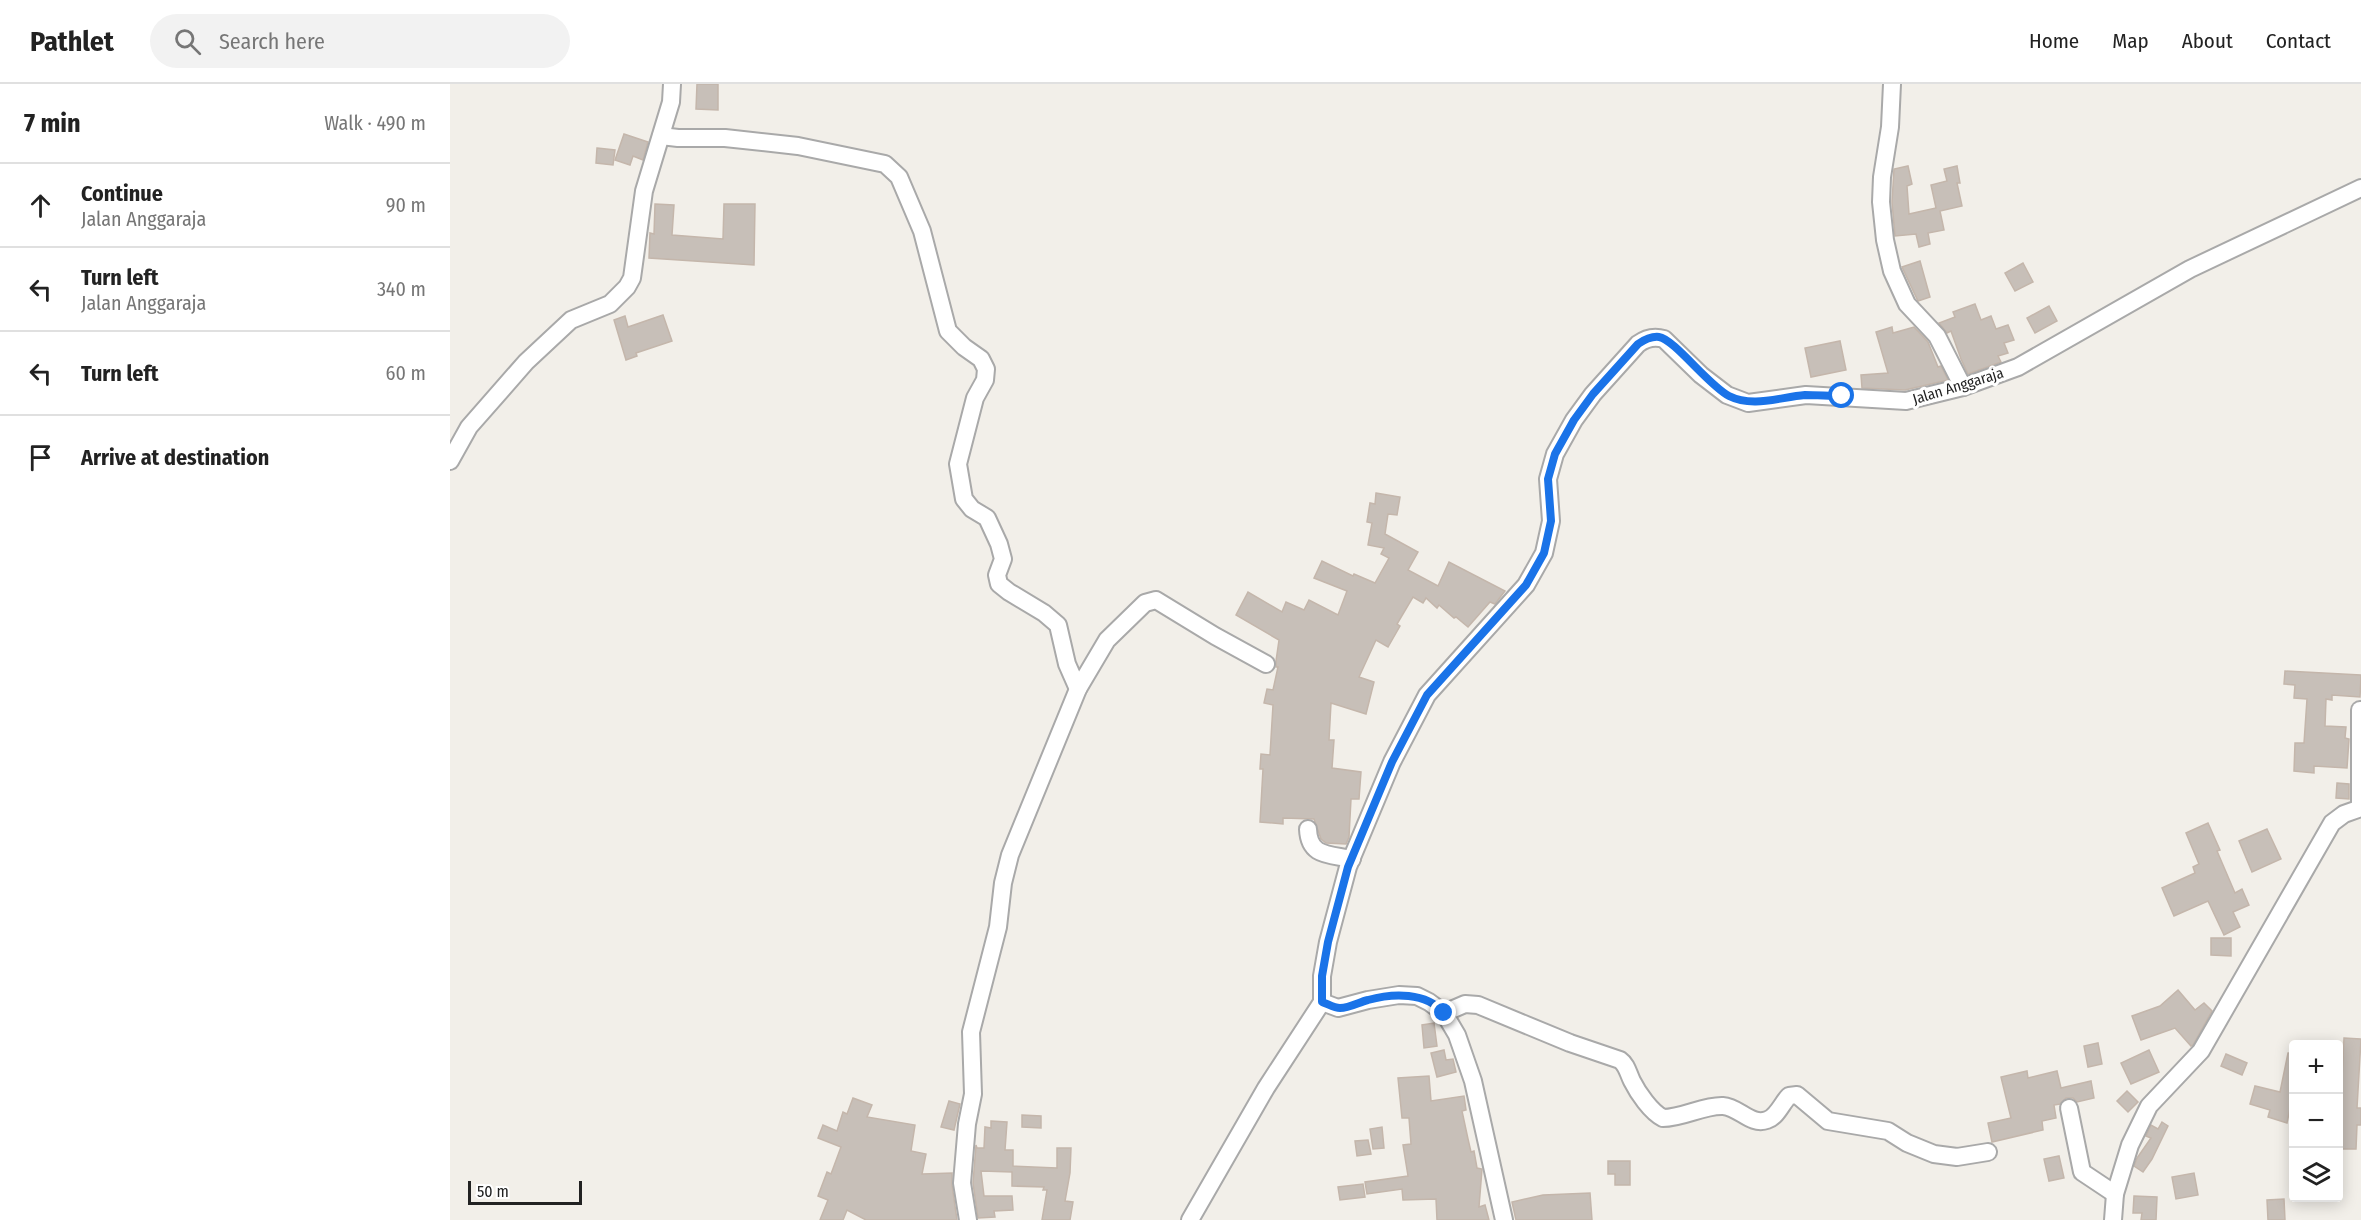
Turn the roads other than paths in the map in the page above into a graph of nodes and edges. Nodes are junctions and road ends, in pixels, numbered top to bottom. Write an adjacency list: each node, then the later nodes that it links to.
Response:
1 (672, 84): 3 (street)
2 (1892, 84): 5 (street)
3 (661, 136): 6 (street); 8 (street)
4 (2361, 188): 5 (street, Jalan Anggaraja)
5 (1963, 387): 12 (street, Jalan Anggaraja)
6 (450, 461)
7 (1266, 664): 8 (street)
8 (1078, 689): 18 (street)
9 (2360, 710): 10 (street)
10 (2361, 808): 17 (street)
11 (1308, 829): 12 (street)
12 (1352, 859): 13 (street, Jalan Anggaraja)
13 (1322, 1002): 14 (street); 19 (street)
14 (1444, 1013): 16 (street); 20 (street)
15 (2069, 1108): 17 (street)
16 (1988, 1152)
17 (2115, 1194): 21 (street)
18 (968, 1220)
19 (1190, 1220)
20 (1504, 1220)
21 (2113, 1220)

